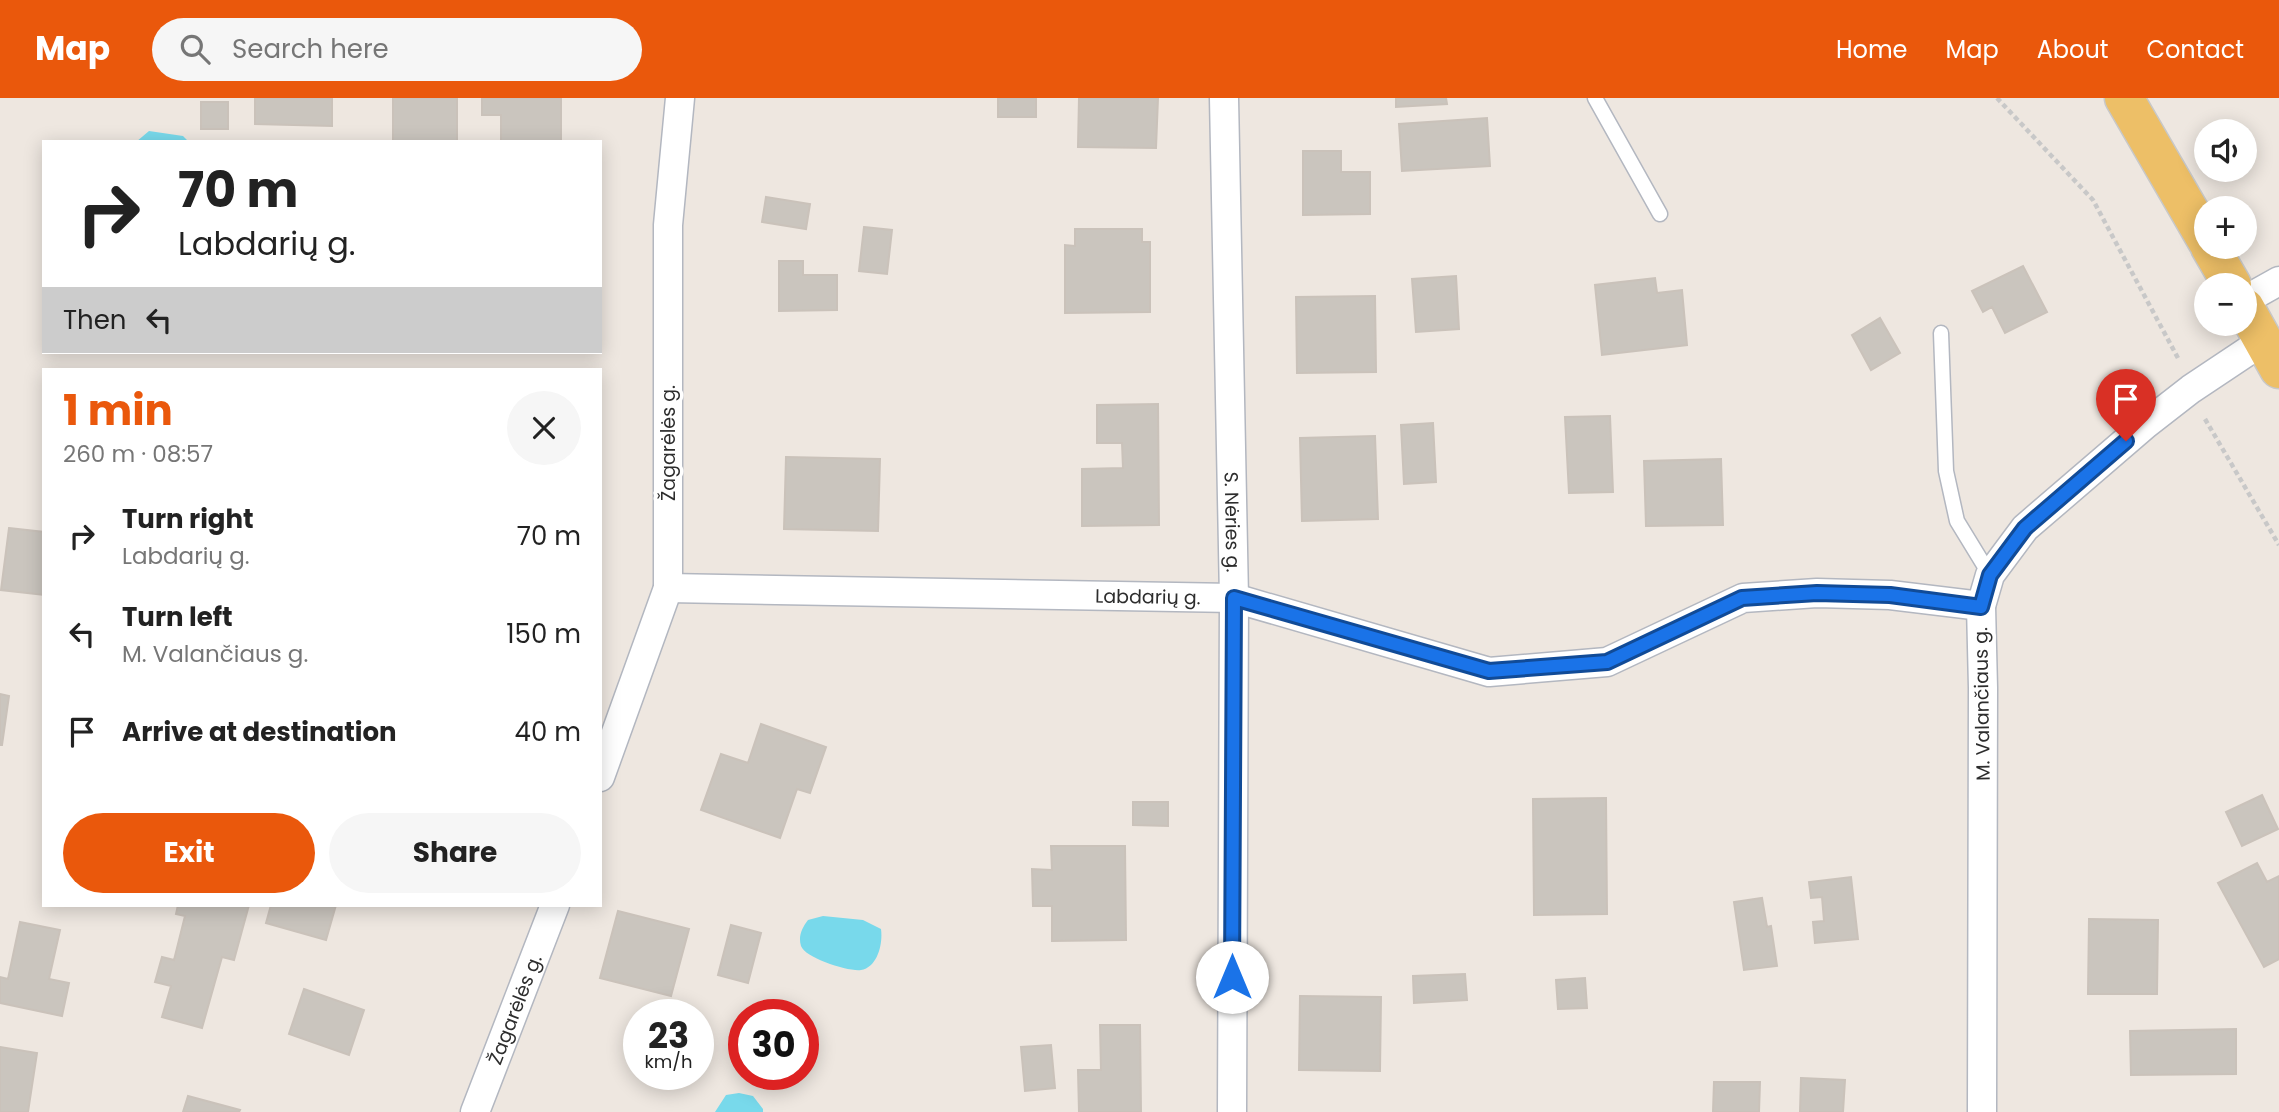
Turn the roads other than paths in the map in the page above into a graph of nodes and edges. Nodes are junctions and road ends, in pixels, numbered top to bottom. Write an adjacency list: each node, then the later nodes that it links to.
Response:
1 (680, 98): 12 (street, Žagarėlės g.)
2 (1224, 98): 13 (street, S. Nėries g.)
3 (1595, 98): 5 (lane)
4 (2124, 98): 6 (main road)
5 (1660, 214)
6 (2194, 219)
7 (2279, 281): 8 (street)
8 (2257, 293)
9 (1941, 333): 11 (lane)
10 (2262, 340): 11 (street, M. Valančiaus g.)
11 (1990, 575): 14 (street, M. Valančiaus g.)
12 (668, 588): 13 (street, Labdarių g.); 15 (street, Žagarėlės g.)
13 (1234, 598): 14 (street, Labdarių g.); 18 (street, S. Nėries g.)
14 (1981, 607): 19 (street, M. Valančiaus g.)
15 (602, 771)
16 (554, 907): 17 (street, Žagarėlės g.)
17 (475, 1112)
18 (1232, 1112)
19 (1982, 1112)

